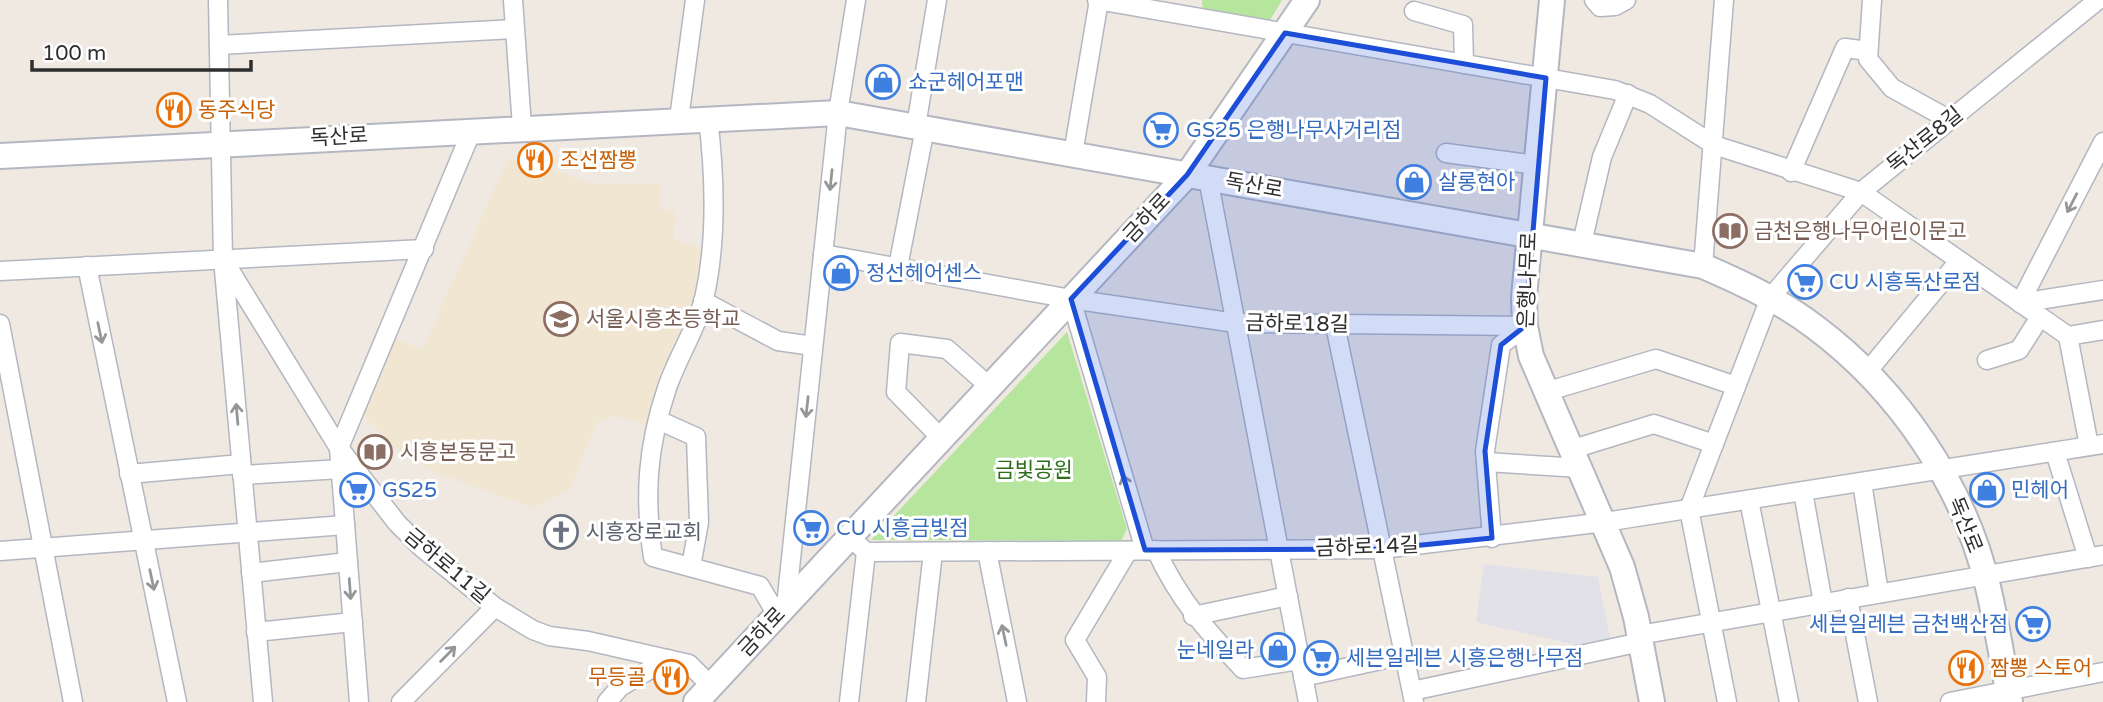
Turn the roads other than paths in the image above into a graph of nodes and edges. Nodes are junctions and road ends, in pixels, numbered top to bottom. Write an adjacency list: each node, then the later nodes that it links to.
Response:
1 (218, 0): 18 (street)
2 (513, 0): 16 (street)
3 (695, 0): 25 (street)
4 (856, 0): 23 (street)
5 (937, 0): 28 (street)
6 (1098, 0): 14 (street); 34 (street)
7 (1307, 0): 17 (main road, 금하로)
8 (1552, 0): 21 (main road, 은행나무로)
9 (1594, 0): 10 (street)
10 (1626, 0)
11 (1724, 0): 32 (street)
12 (1871, 0): 19 (street)
13 (2098, 0): 26 (street, 독산로8길)
14 (1194, 8): 17 (street)
15 (1414, 11): 20 (street)
16 (514, 29): 18 (street); 27 (street)
17 (1285, 33): 20 (street); 39 (main road, 금하로)
18 (219, 45): 31 (street)
19 (1868, 51): 26 (street); 38 (street)
20 (1464, 64): 21 (street)
21 (1546, 78): 22 (street); 37 (main road, 은행나무로)
22 (1628, 94): 32 (street); 42 (street)
23 (838, 113): 24 (main road, 독산로); 28 (main road, 독산로); 44 (street, one-way to 44)
24 (708, 118): 25 (main road, 독산로); 54 (street)
25 (679, 119): 27 (main road, 독산로)
26 (1950, 120): 40 (street, 독산로8길)
27 (522, 127): 29 (main road, 독산로)
28 (920, 127): 34 (main road, 독산로); 49 (street)
29 (472, 130): 31 (main road, 독산로); 43 (street)
30 (2103, 142): 36 (street)
31 (222, 144): 35 (main road, 독산로); 45 (street)
32 (1714, 145): 38 (street); 47 (street)
33 (1446, 153): 37 (street)
34 (1073, 154): 39 (main road, 독산로)
35 (0, 156)
36 (2098, 164): 55 (street, one-way to 55)
37 (1536, 166): 41 (main road, 은행나무로)
38 (1791, 172): 40 (street)
39 (1198, 176): 41 (main road, 독산로); 53 (main road, 금하로); 57 (street)
40 (1861, 192): 46 (street); 52 (street, 독산로8길)
41 (1529, 235): 42 (main road, 독산로); 60 (main road, 은행나무로)
42 (1582, 243): 47 (main road, 독산로)
43 (424, 249): 45 (street); 73 (street)
44 (823, 254): 49 (street, 금하로18길); 63 (street)
45 (223, 259): 48 (street); 73 (street, 금하로11길); 78 (street, one-way to 45)
46 (1959, 261): 55 (street); 65 (street)
47 (1703, 266): 52 (main road, 독산로)
48 (87, 267): 50 (street); 80 (street, one-way to 80)
49 (898, 267): 53 (street, 금하로18길)
50 (0, 271)
51 (2103, 290): 55 (street)
52 (1770, 298): 65 (main road, 독산로); 66 (street, 독산로8길)
53 (1071, 299): 57 (street, 금하로18길); 67 (main road, 금하로); 93 (street, one-way to 53)
54 (703, 301): 63 (street); 69 (street)
55 (2020, 303): 56 (street)
56 (2040, 317): 62 (street); 64 (street)
57 (1236, 323): 59 (street, 금하로18길); 94 (street)
58 (0, 324): 91 (street)
59 (1335, 325): 60 (street, 금하로18길); 92 (street)
60 (1525, 326): 68 (main road, 은행나무로); 76 (street)
61 (2103, 330): 62 (street)
62 (2068, 336): 72 (street)
63 (813, 346): 108 (street, one-way to 108)
64 (1987, 360)
65 (1867, 372): 79 (main road, 독산로)
66 (1736, 386): 68 (street); 71 (street, 독산로8길)
67 (990, 387): 70 (main road, 금하로); 70 (street)
68 (1545, 392): 75 (main road, 은행나무로)
69 (658, 420): 100 (street); 100 (street)
70 (942, 438): 90 (main road, 금하로)
71 (1714, 444): 75 (street); 84 (street, 독산로8길)
72 (2096, 445): 74 (street, 금하로14길)
73 (339, 448): 77 (street); 107 (street, 금하로11길)
74 (2055, 452): 79 (street, 금하로14길); 98 (street)
75 (1576, 458): 76 (street); 85 (main road, 은행나무로)
76 (1486, 462): 88 (street)
77 (341, 469): 78 (street); 86 (street)
78 (242, 470): 80 (street); 87 (street)
79 (1941, 470): 81 (street, 금하로14길); 102 (main road, 독산로)
80 (129, 474): 89 (street)
81 (1862, 482): 82 (street, 금하로14길); 103 (street)
82 (1803, 492): 83 (street, 금하로14길); 106 (street)
83 (1749, 500): 84 (street, 금하로14길); 109 (street)
84 (1689, 509): 85 (street, 금하로14길); 112 (street)
85 (1605, 522): 88 (street, 금하로14길); 114 (main road, 은행나무로)
86 (345, 525): 87 (street); 99 (street)
87 (247, 532): 89 (street); 101 (street)
88 (1492, 538): 92 (street, 금하로14길)
89 (143, 540): 91 (street); 123 (street, one-way to 123)
90 (858, 545): 97 (street, 금하로14길); 108 (main road, 금하로); 128 (street)
91 (43, 548): 95 (street); 122 (street)
92 (1382, 549): 94 (street, 금하로14길); 115 (street)
93 (1143, 550): 94 (street, 금하로14길); 96 (street, 금하로14길); 110 (street); 131 (street)
94 (1279, 550): 104 (street)
95 (0, 551)
96 (987, 551): 97 (street, 금하로14길); 130 (street, one-way to 96)
97 (933, 552): 129 (street)
98 (2095, 556): 102 (street)
99 (348, 562): 101 (street); 111 (street, one-way to 111)
100 (691, 567): 108 (street)
101 (251, 573): 113 (street)
102 (1984, 575): 103 (street); 121 (main road, 독산로)
103 (1879, 593): 105 (street)
104 (1288, 596): 110 (street); 117 (street)
105 (1848, 598): 106 (street); 136 (street)
106 (1823, 603): 109 (street)
107 (495, 607): 116 (street, 금하로11길); 126 (street, one-way to 107)
108 (781, 611): 119 (main road, 금하로)
109 (1771, 612): 112 (street); 135 (street)
110 (1193, 615): 117 (street)
111 (353, 622): 113 (street); 125 (street)
112 (1712, 622): 114 (street); 134 (street)
113 (256, 632): 124 (street)
114 (1640, 639): 120 (street); 133 (main road, 은행나무로)
115 (1405, 655): 117 (street); 120 (street)
116 (668, 659): 119 (street, 금하로11길); 127 (street)
117 (1302, 669): 132 (street)
118 (2103, 672): 121 (street)
119 (704, 694)
120 (1413, 696)
121 (2009, 696): 137 (street)
122 (74, 702)
123 (177, 702)
124 (262, 702)
125 (359, 702)
126 (401, 702)
127 (607, 702)
128 (849, 702)
129 (916, 702)
130 (1017, 702)
131 (1096, 702)
132 (1308, 702)
133 (1652, 702)
134 (1727, 702)
135 (1789, 702)
136 (1868, 702)
137 (1950, 702)

